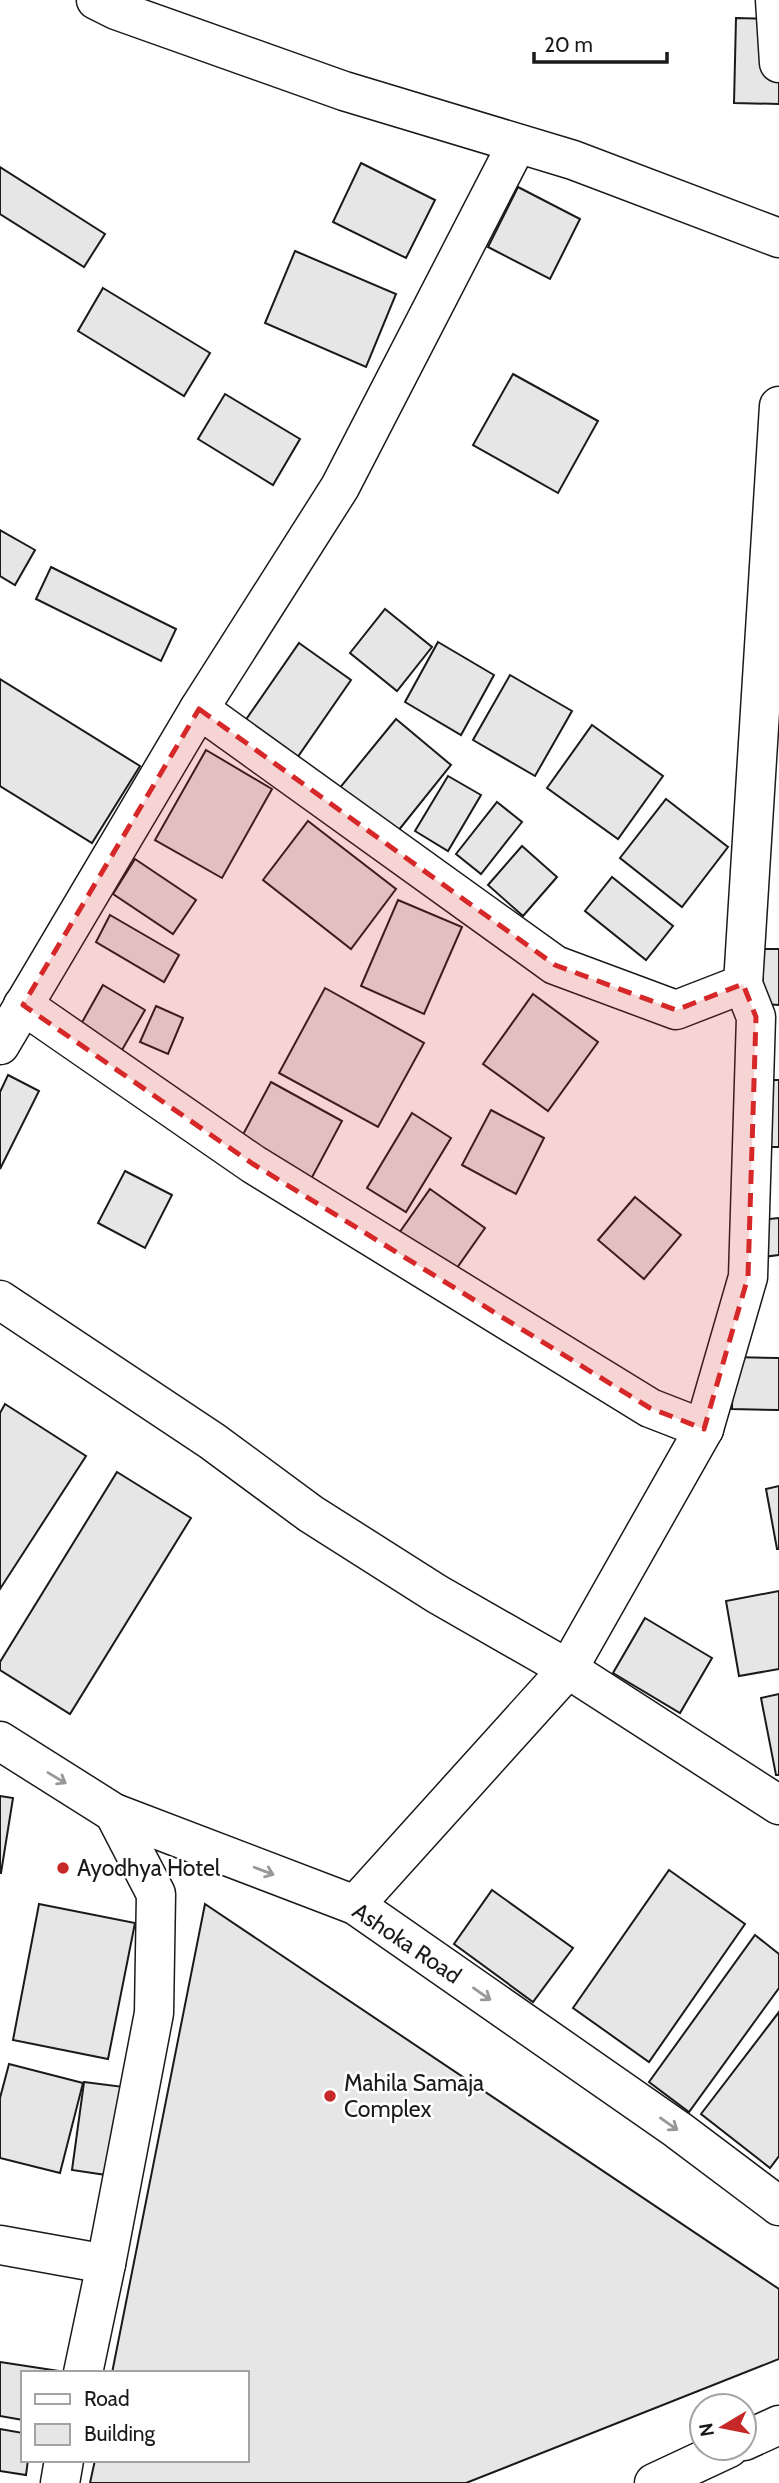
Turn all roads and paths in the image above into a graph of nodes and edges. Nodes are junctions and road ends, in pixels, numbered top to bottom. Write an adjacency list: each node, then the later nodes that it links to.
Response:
1 (96, 0): 4 (street)
2 (775, 0): 3 (street)
3 (779, 63)
4 (517, 144): 5 (street); 7 (street)
5 (779, 238)
6 (779, 406): 8 (street)
7 (199, 709): 8 (street); 9 (street)
8 (743, 984): 12 (street)
9 (23, 1005): 10 (street); 12 (street)
10 (0, 1045)
11 (0, 1300): 13 (street)
12 (704, 1429): 13 (street)
13 (568, 1669): 15 (street); 17 (street)
14 (0, 1741): 16 (street, Ashoka Road, one-way to 16)
15 (779, 1805)
16 (114, 1813): 17 (street, Ashoka Road, one-way to 17); 20 (street)
17 (355, 1905): 18 (street, Ashoka Road, one-way to 18)
18 (779, 2206)
19 (0, 2245): 20 (street)
20 (106, 2264): 21 (street)
21 (83, 2371)
22 (779, 2425): 23 (street)
23 (758, 2435)
24 (64, 2462): 26 (street)
25 (699, 2462): 27 (street)
26 (60, 2483)
27 (654, 2483)

